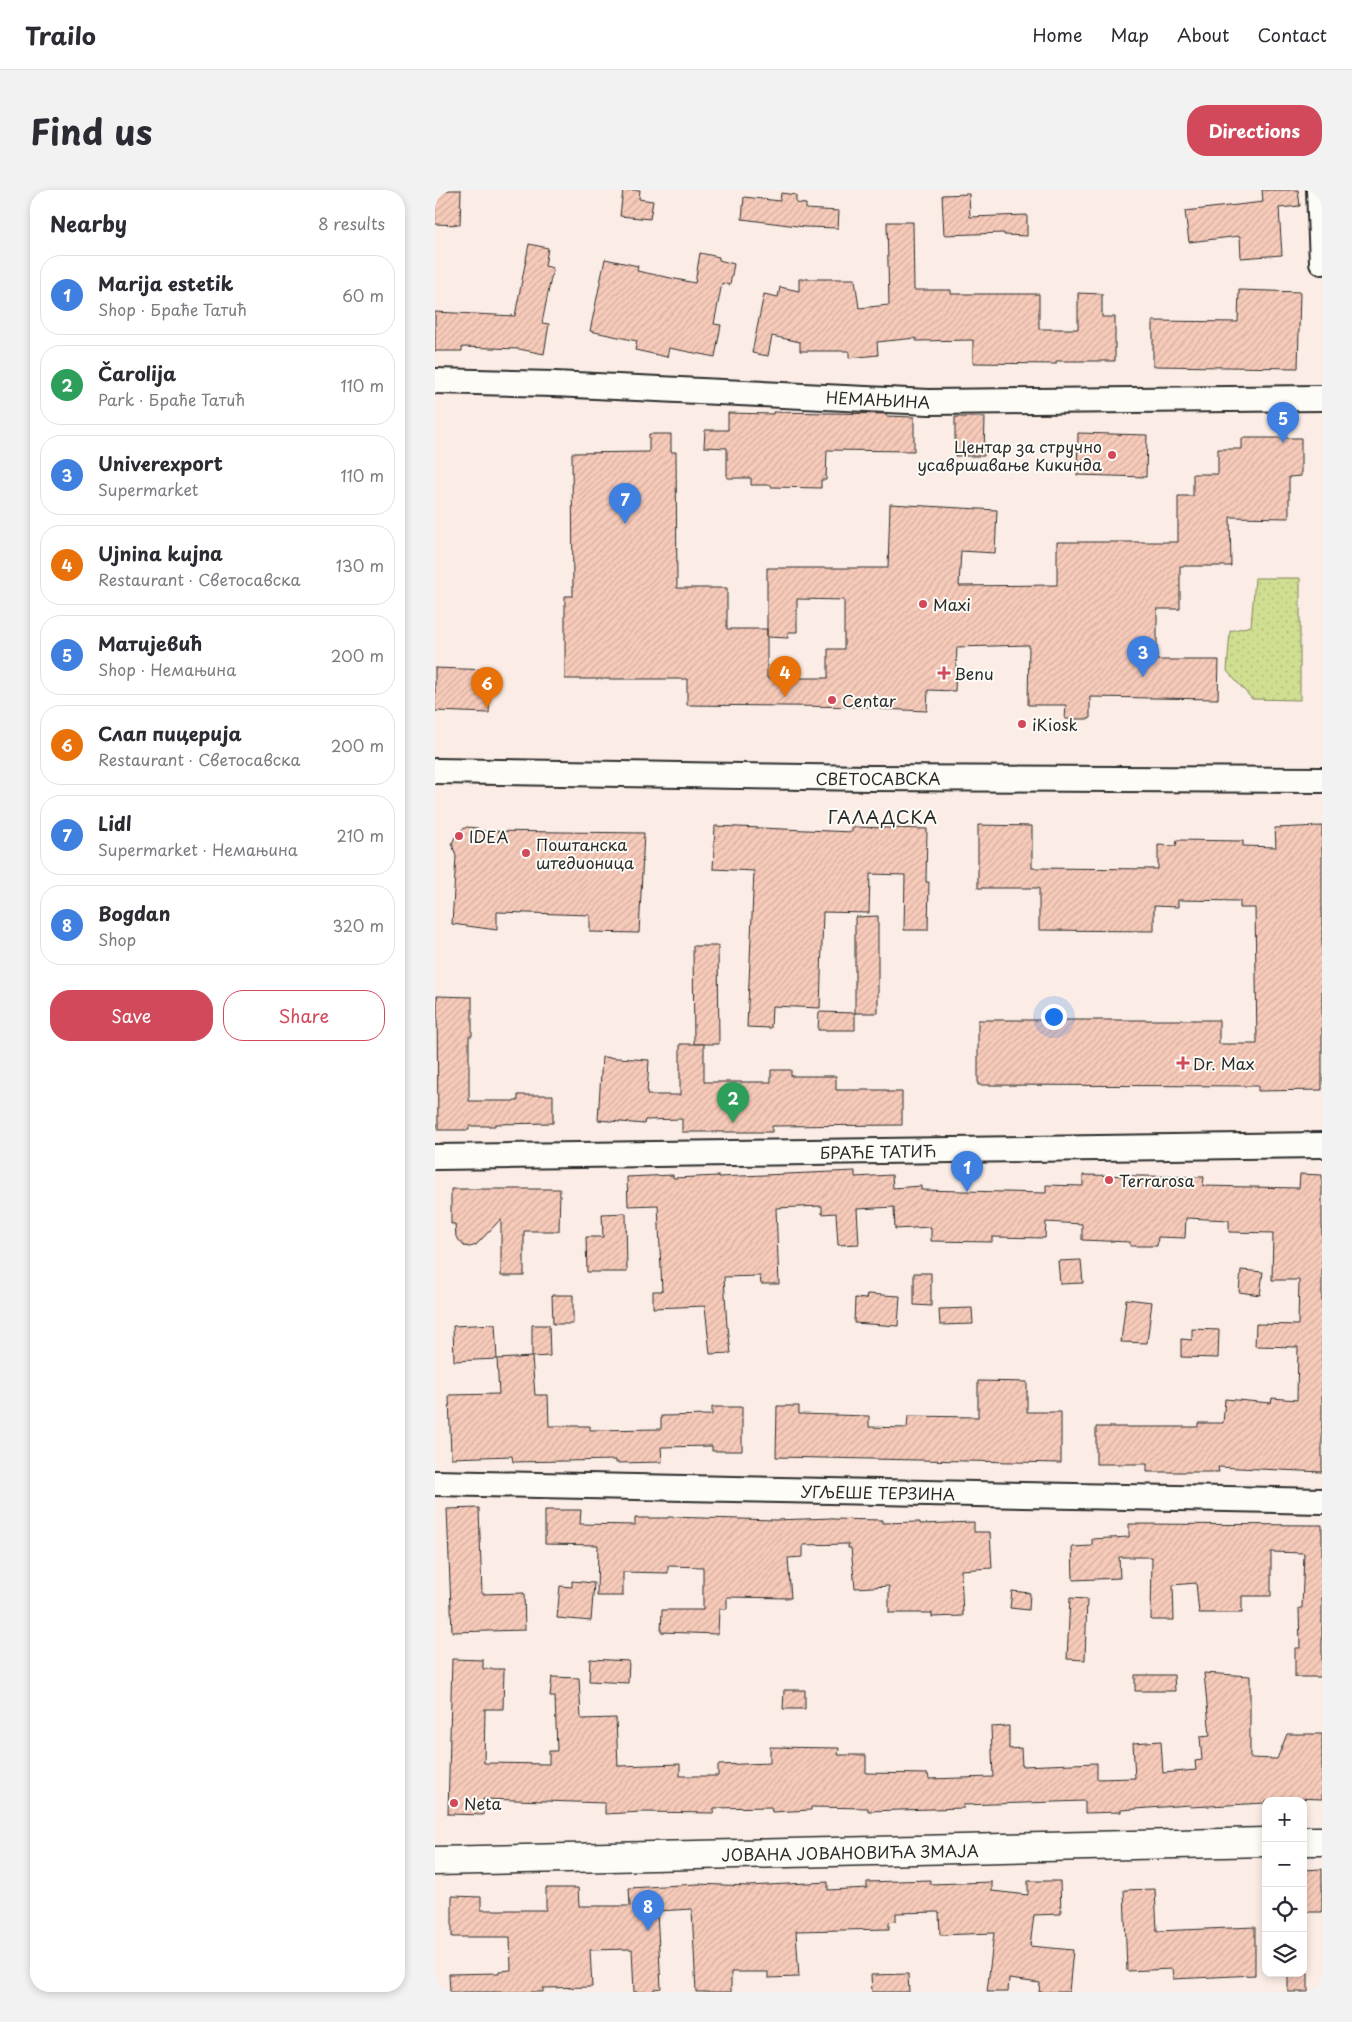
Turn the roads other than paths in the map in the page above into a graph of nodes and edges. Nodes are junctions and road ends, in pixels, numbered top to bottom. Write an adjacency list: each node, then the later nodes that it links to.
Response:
1 (1319, 190): 2 (street)
2 (1322, 262)
3 (435, 381): 4 (street, НЕМАЊИНА)
4 (1322, 398)
5 (435, 771): 6 (street, СВЕТОСАВСКА)
6 (1322, 780)
7 (1322, 1144): 8 (street, БРАЋЕ ТАТИЋ)
8 (435, 1157)
9 (435, 1483): 10 (street, УГЉЕШЕ ТЕРЗИНА)
10 (1322, 1501)
11 (1307, 1841): 12 (main road)
12 (1322, 1841)
13 (1262, 1842): 14 (main road, ЈОВАНА ЈОВАНОВИЋА ЗМАЈА)
14 (435, 1861)

